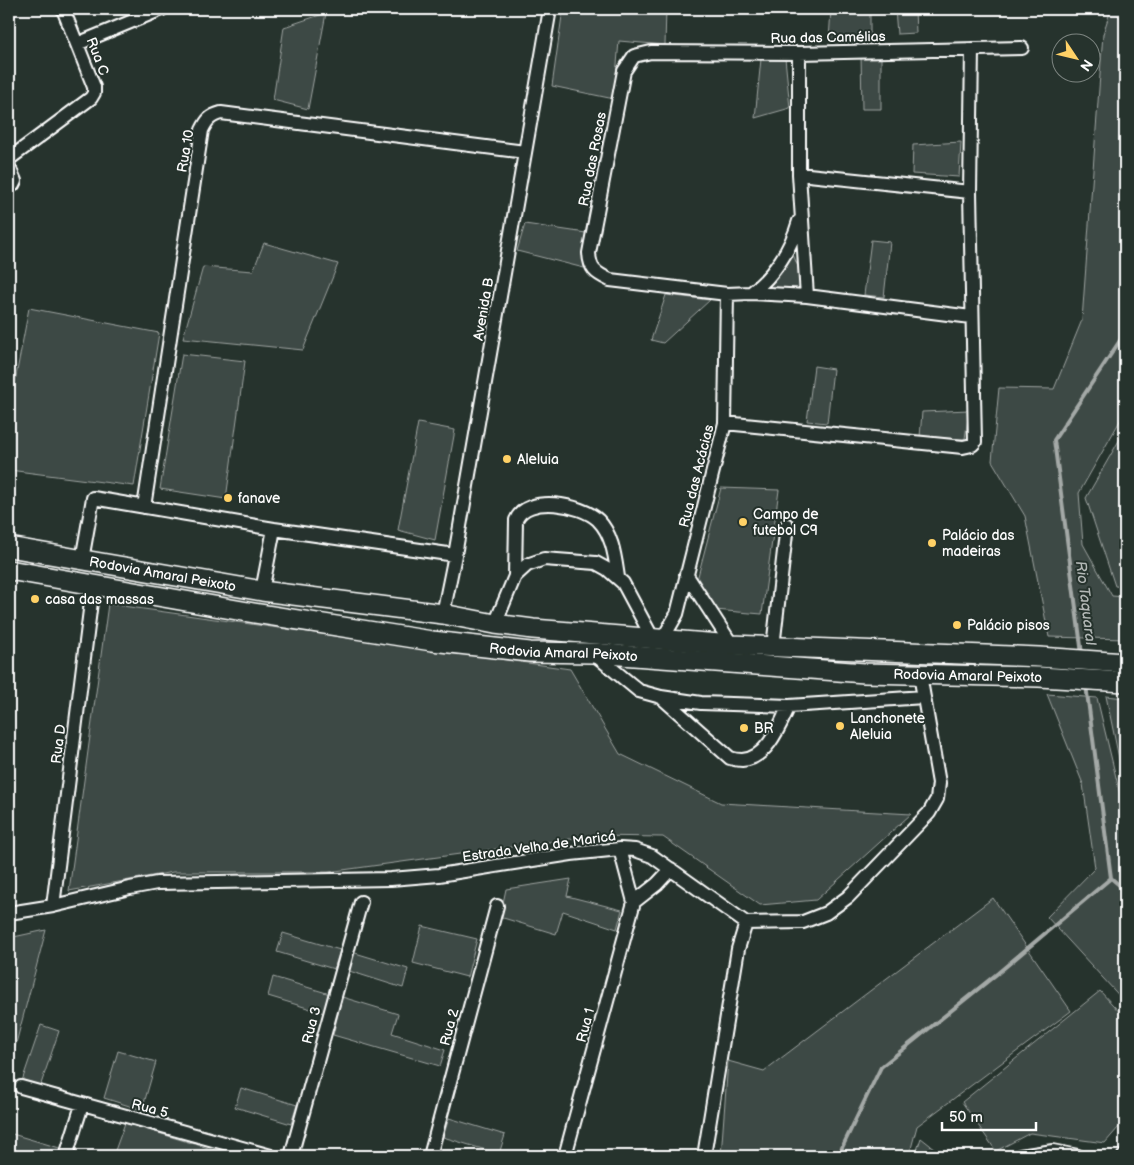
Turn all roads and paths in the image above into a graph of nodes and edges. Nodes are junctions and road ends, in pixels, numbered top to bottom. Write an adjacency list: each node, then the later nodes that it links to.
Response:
1 (63, 9): 4 (street, Rua C)
2 (162, 9): 4 (street)
3 (550, 9): 9 (street, Avenida B)
4 (77, 44): 10 (street, Rua C)
5 (1022, 48): 6 (street, Rua das Camélias)
6 (972, 50): 7 (street, Rua das Camélias); 14 (street)
7 (799, 53): 8 (street, Rua das Camélias); 12 (street)
8 (634, 56): 17 (street, Rua das Rosas)
9 (525, 152): 21 (street, Rua 10); 25 (street, Avenida B)
10 (9, 159)
11 (9, 167): 13 (street)
12 (799, 174): 14 (street); 15 (street)
13 (9, 186)
14 (970, 192): 19 (street)
15 (801, 214): 16 (street); 18 (street)
16 (751, 293): 17 (street); 18 (street)
17 (727, 294): 20 (street, Rua das Acácias)
18 (807, 296): 19 (street)
19 (972, 317): 20 (street)
20 (725, 423): 28 (street, Rua das Acácias)
21 (144, 507): 23 (street); 26 (street)
22 (787, 526): 37 (street)
23 (274, 529): 25 (street); 32 (street)
24 (9, 547): 26 (highway, Rodovia Amaral Peixoto)
25 (455, 555): 33 (street, Avenida B)
26 (82, 560): 32 (highway, Rodovia Amaral Peixoto)
27 (9, 570): 31 (highway, Rodovia Amaral Peixoto)
28 (686, 574): 35 (street, Rua das Acácias); 36 (street)
29 (516, 576): 30 (street); 30 (street); 34 (street)
30 (618, 577): 35 (street)
31 (93, 586): 38 (highway, Rodovia Amaral Peixoto); 49 (street, Rua D)
32 (262, 591): 33 (highway, Rodovia Amaral Peixoto)
33 (443, 614): 34 (highway, Rodovia Amaral Peixoto)
34 (495, 624): 35 (highway, Rodovia Amaral Peixoto)
35 (658, 640): 36 (highway, Rodovia Amaral Peixoto)
36 (732, 645): 37 (highway, Rodovia Amaral Peixoto)
37 (773, 647): 39 (highway, Rodovia Amaral Peixoto)
38 (593, 653): 40 (highway, Rodovia Amaral Peixoto); 42 (street)
39 (1125, 663)
40 (920, 675): 41 (highway, Rodovia Amaral Peixoto); 43 (street)
41 (1125, 682)
42 (660, 697): 44 (street); 44 (street)
43 (924, 697): 44 (street); 52 (street)
44 (789, 706)
45 (620, 849): 46 (street, Estrada Velha de Maricá); 48 (street, Rua 1); 49 (street, Estrada Velha de Maricá)
46 (671, 869): 48 (street); 52 (street, Estrada Velha de Maricá)
47 (361, 902): 57 (street, Rua 3)
48 (634, 902): 59 (street, Rua 1)
49 (53, 906): 51 (street, Estrada Velha de Maricá)
50 (498, 906): 58 (street, Rua 2)
51 (9, 913)
52 (746, 924): 60 (street)
53 (21, 1087): 54 (street, Rua 5)
54 (82, 1104): 55 (street); 56 (street, Rua 5)
55 (66, 1156)
56 (271, 1156)
57 (291, 1156)
58 (430, 1156)
59 (565, 1156)
60 (704, 1156)
61 (1020, 1156): 62 (street)
62 (1078, 1156)

